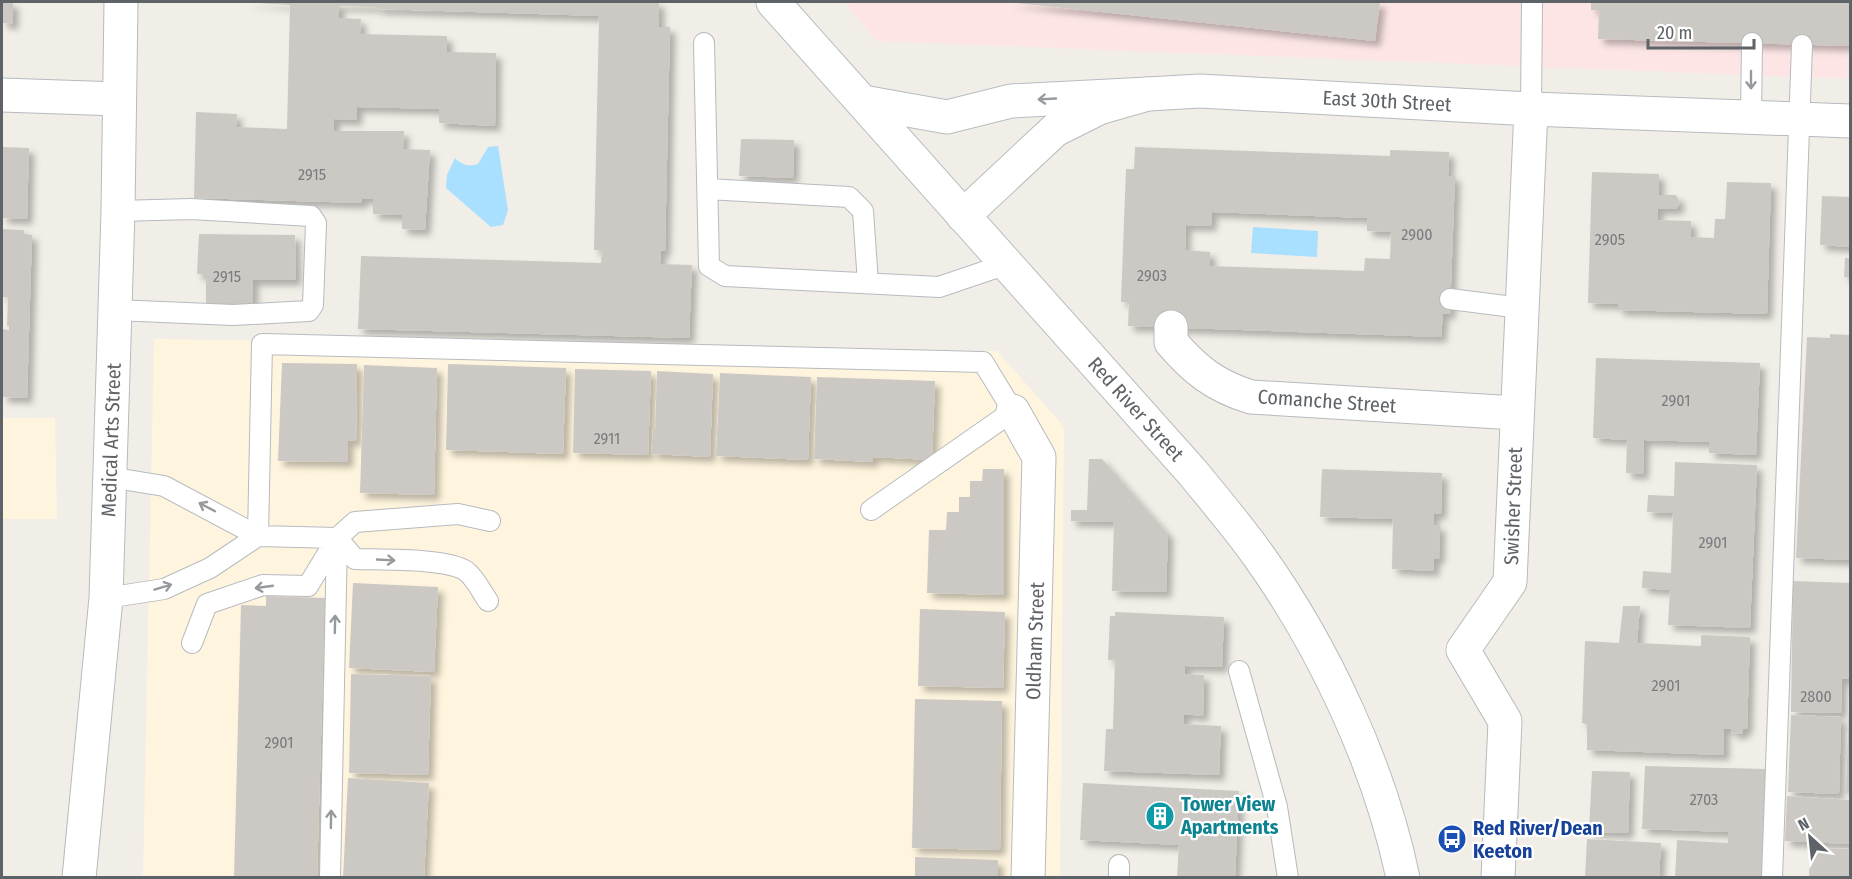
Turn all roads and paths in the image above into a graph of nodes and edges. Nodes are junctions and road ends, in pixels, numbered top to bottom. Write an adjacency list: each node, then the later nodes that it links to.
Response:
1 (121, 2): 9 (street, Medical Arts Street)
2 (773, 2): 10 (street, Red River Street)
3 (1532, 2): 11 (lane)
4 (704, 43): 15 (lane)
5 (1752, 43): 12 (lane, one-way to 12)
6 (1802, 45): 13 (lane)
7 (1148, 94): 10 (street, one-way to 10); 11 (street, East 30th Street); 17 (street, East 30th Street)
8 (2, 95): 9 (street)
9 (119, 99): 16 (street, Medical Arts Street)
10 (863, 102): 17 (street, Red River Street)
11 (1531, 109): 12 (street, East 30th Street); 21 (street, Swisher Street)
12 (1751, 117): 13 (street, East 30th Street)
13 (1799, 119): 14 (street, East 30th Street); 41 (lane)
14 (1851, 121)
15 (708, 189): 19 (lane); 19 (lane)
16 (118, 211): 22 (street, Medical Arts Street); 22 (lane)
17 (963, 216): 18 (street, Red River Street)
18 (1007, 264): 19 (lane); 39 (street, Red River Street)
19 (868, 283)
20 (1450, 299): 21 (lane)
21 (1521, 308): 25 (street, Swisher Street)
22 (115, 310): 26 (street, Medical Arts Street)
23 (1171, 327): 25 (street, Comanche Street)
24 (1013, 411): 27 (lane); 29 (lane); 37 (street, Oldham Street)
25 (1516, 413): 40 (street, Swisher Street)
26 (109, 477): 29 (lane, one-way to 26); 31 (street, Medical Arts Street)
27 (871, 510)
28 (490, 521): 30 (lane)
29 (258, 536): 30 (lane); 31 (lane, one-way to 29)
30 (337, 538): 32 (lane, one-way to 32); 33 (lane, one-way to 33); 36 (lane, one-way to 30)
31 (106, 598): 35 (street, Medical Arts Street)
32 (488, 601)
33 (192, 643)
34 (1239, 671): 38 (lane)
35 (79, 878)
36 (330, 878)
37 (1028, 878)
38 (1288, 878)
39 (1403, 878)
40 (1498, 878)
41 (1772, 878)

